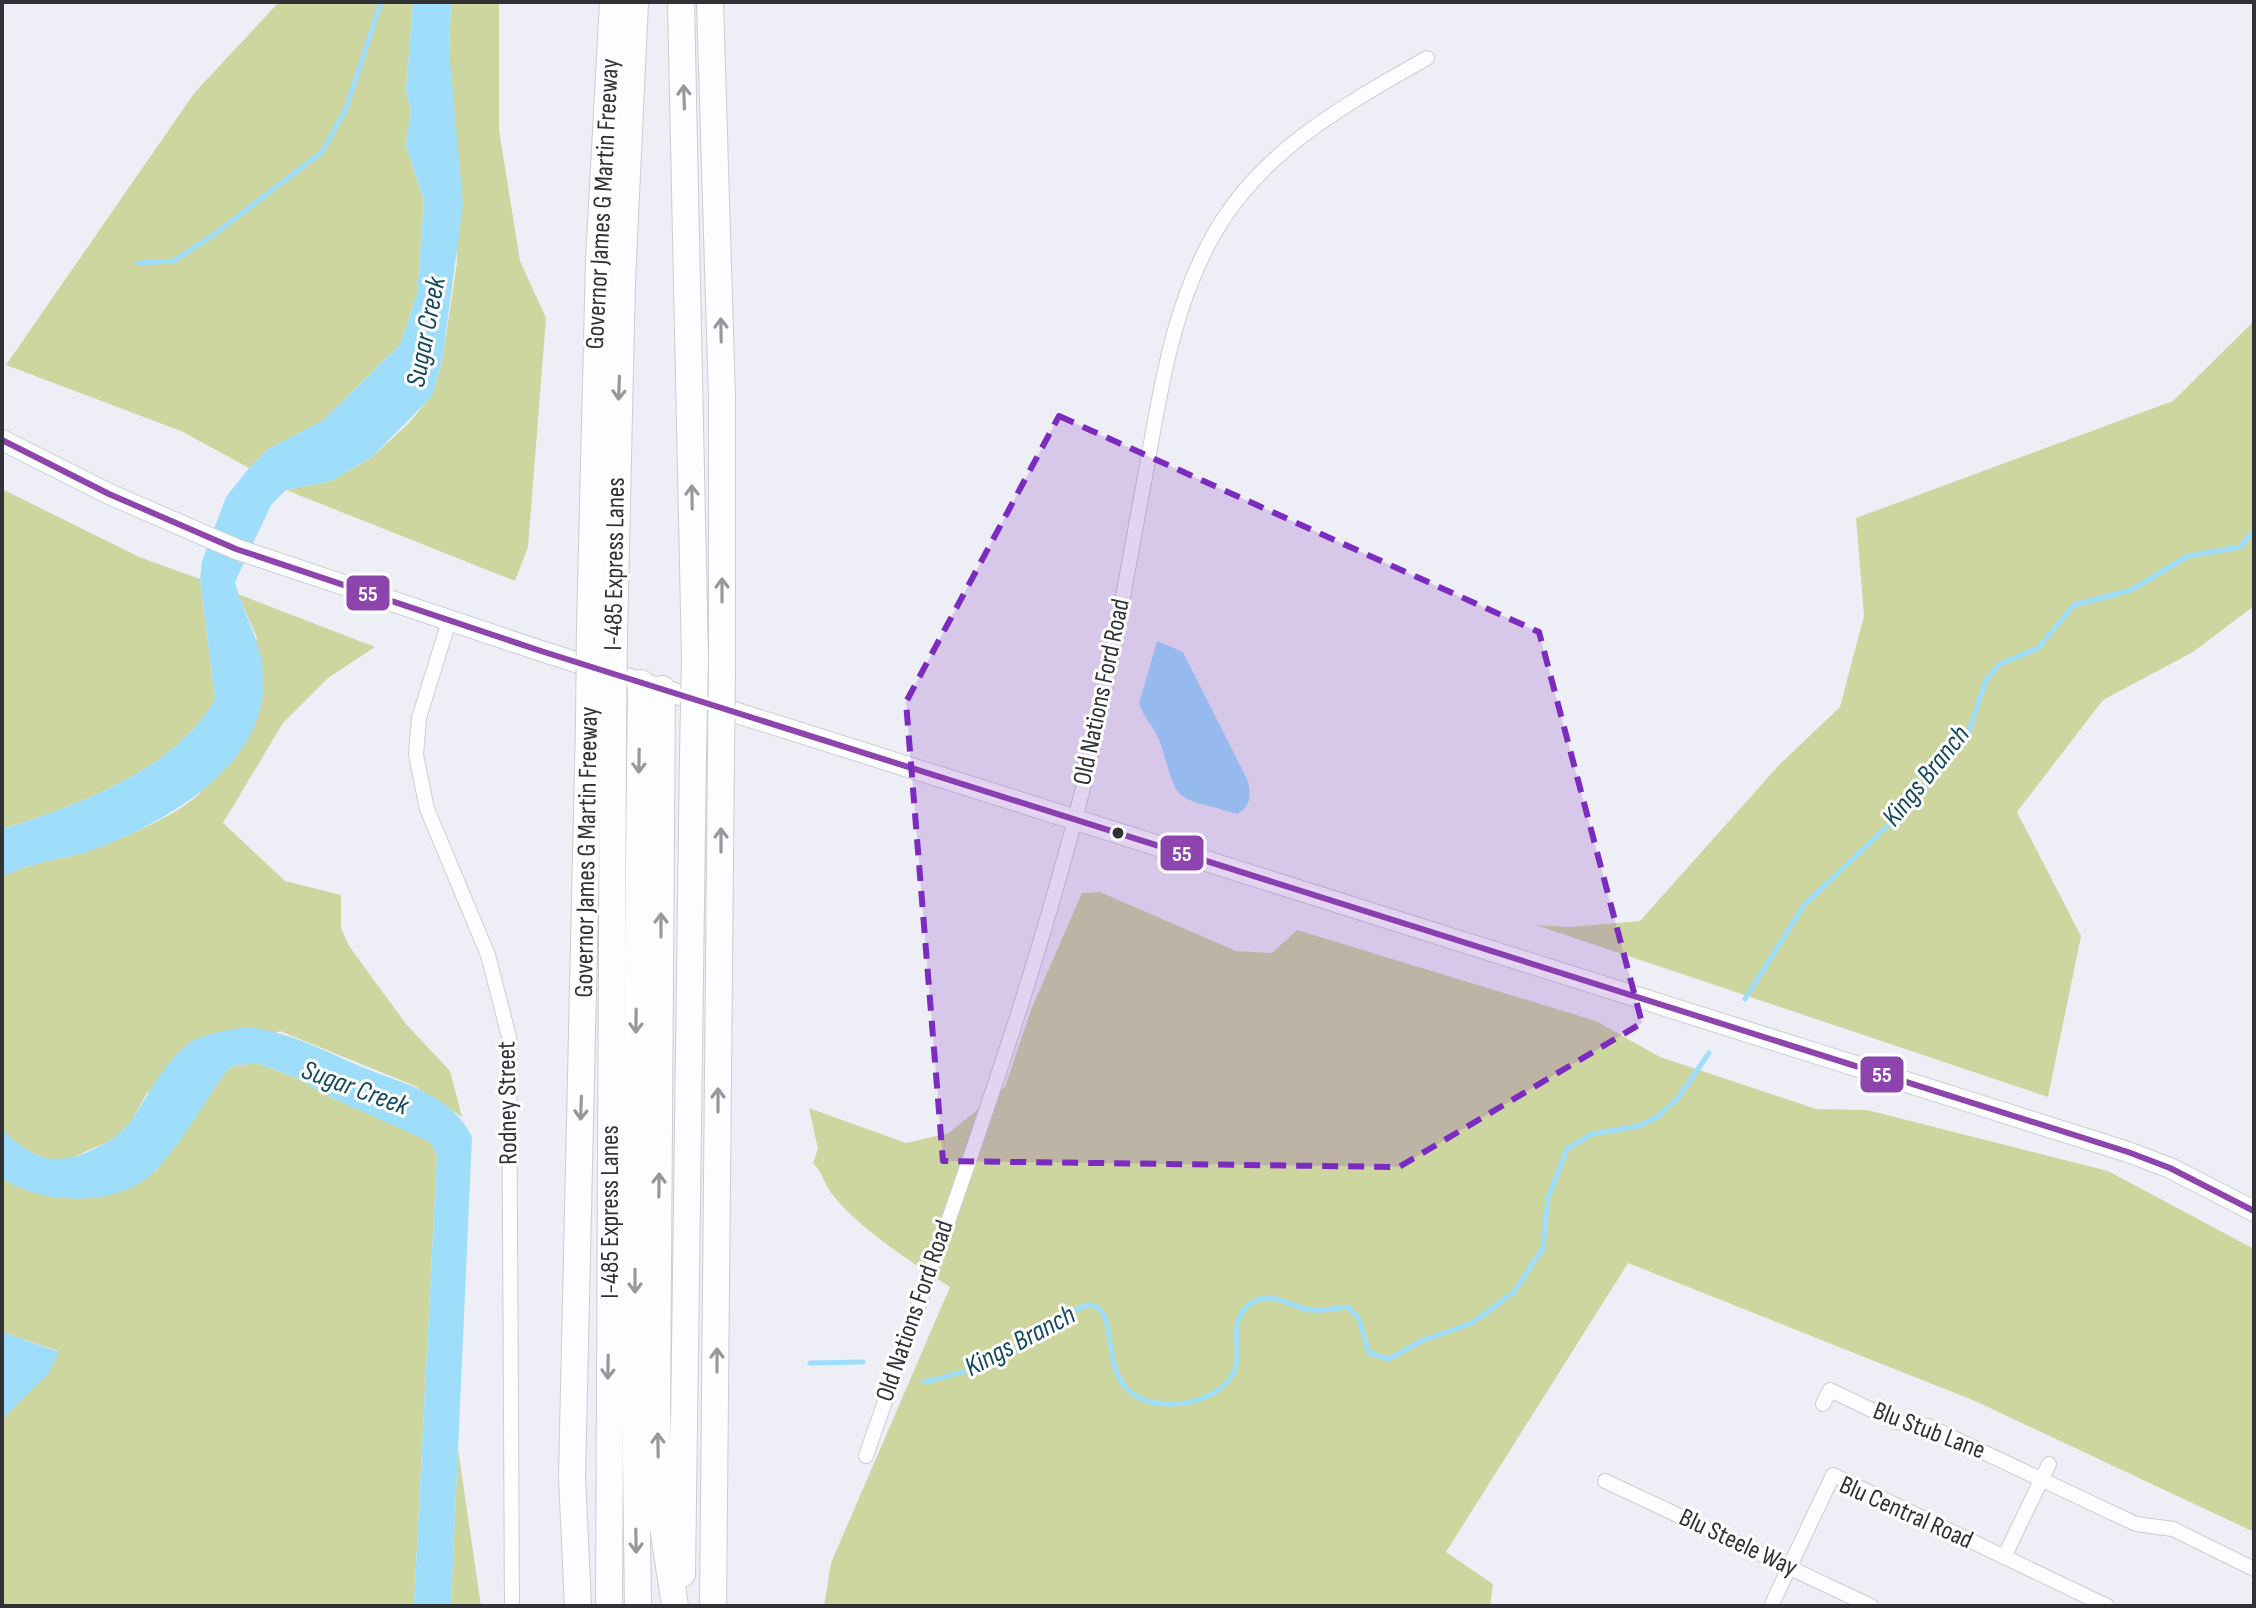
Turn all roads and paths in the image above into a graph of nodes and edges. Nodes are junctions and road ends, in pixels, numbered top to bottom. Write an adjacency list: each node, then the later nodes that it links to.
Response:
1 (613, 2): 9 (highway, Governor James G Martin Freeway)
2 (635, 2): 9 (highway, I-485 Express Lanes, one-way to 9)
3 (681, 2): 6 (highway, one-way to 3)
4 (710, 12): 6 (highway); 29 (highway, one-way to 4, bridge)
5 (1427, 58): 12 (street, Old Nations Ford Road)
6 (690, 307): 28 (highway, one-way to 6, bridge)
7 (2, 440): 8 (main road)
8 (449, 621): 10 (main road); 24 (street, Rodney Street)
9 (602, 632): 11 (highway, Governor James G Martin Freeway, bridge)
10 (652, 686): 12 (main road); 26 (highway, one-way to 26); 27 (highway, one-way to 10)
11 (601, 726): 17 (highway, Governor James G Martin Freeway, one-way to 17); 23 (highway, I-485 Express Lanes, one-way to 23)
12 (1075, 819): 13 (main road); 15 (street, Old Nations Ford Road)
13 (2254, 1211)
14 (1823, 1404): 18 (street, Blu Stub Lane)
15 (866, 1456)
16 (2049, 1464): 18 (street)
17 (572, 1477): 23 (highway); 25 (highway, Governor James G Martin Freeway)
18 (2041, 1479): 20 (street); 22 (street, Blu Stub Lane)
19 (1605, 1481): 21 (street, Blu Steele Way)
20 (2004, 1557): 21 (street, Blu Central Road); 32 (street, Blu Central Road)
21 (1789, 1568): 30 (street, Blu Central Road); 31 (street, Blu Steele Way)
22 (2254, 1569)
23 (608, 1602)
24 (512, 1606)
25 (578, 1606)
26 (638, 1606)
27 (675, 1606)
28 (681, 1606)
29 (713, 1606)
30 (1771, 1606)
31 (1871, 1606)
32 (2107, 1606)

